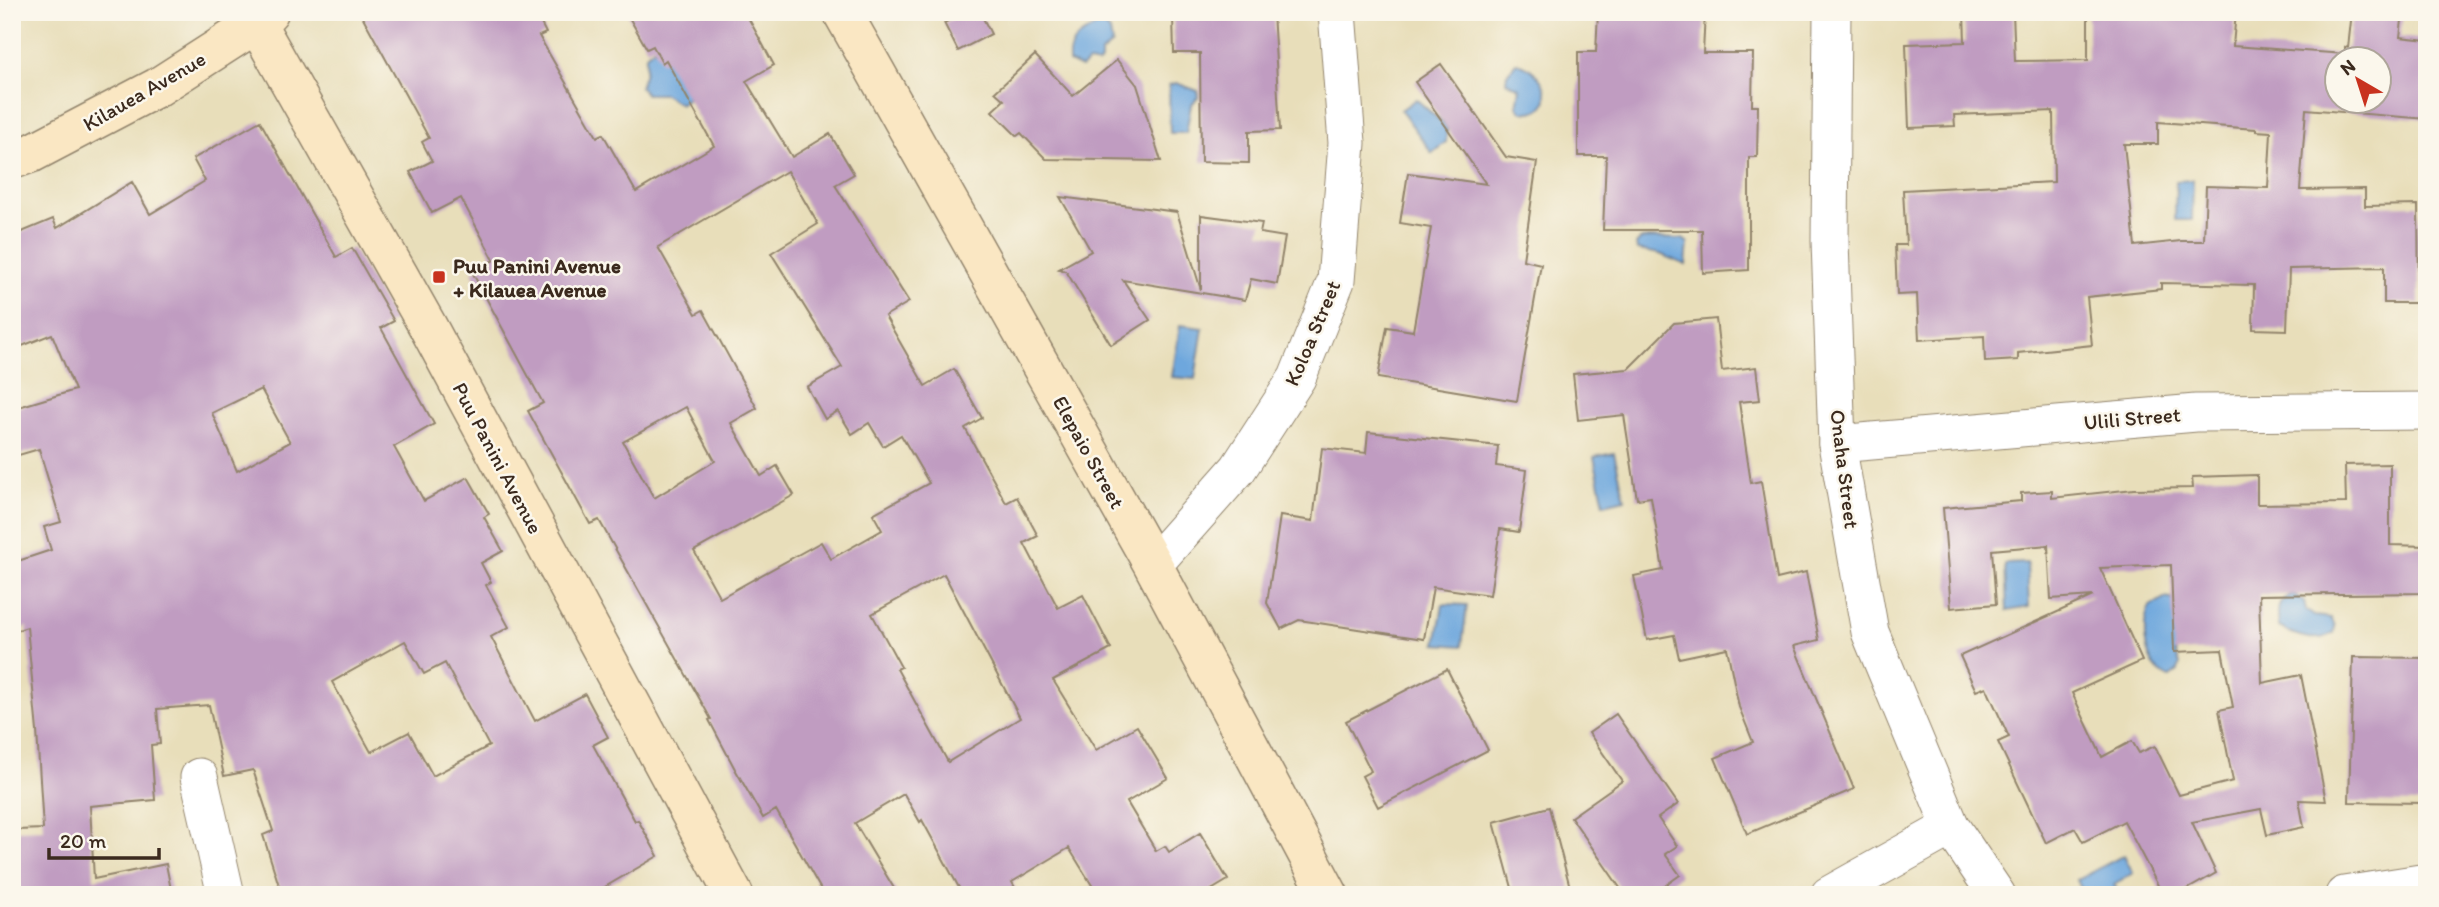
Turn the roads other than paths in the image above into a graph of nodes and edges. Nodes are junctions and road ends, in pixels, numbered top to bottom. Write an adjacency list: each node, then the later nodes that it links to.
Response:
1 (842, 12): 8 (street, Elepaio Street)
2 (1337, 12): 8 (street, Koloa Street)
3 (1832, 12): 7 (street, Onaha Street)
4 (258, 16): 5 (street, Kilauea Avenue); 13 (street, Puu Panini Avenue)
5 (12, 160)
6 (2427, 411): 7 (street, Ulili Street)
7 (1838, 444): 10 (street, Onaha Street)
8 (1153, 565): 14 (street, Elepaio Street)
9 (199, 777): 12 (street)
10 (1951, 827): 15 (street); 16 (street, Onaha Street)
11 (2427, 882): 17 (street)
12 (226, 895)
13 (734, 895)
14 (1329, 895)
15 (1829, 895)
16 (1997, 895)
17 (2344, 895)

